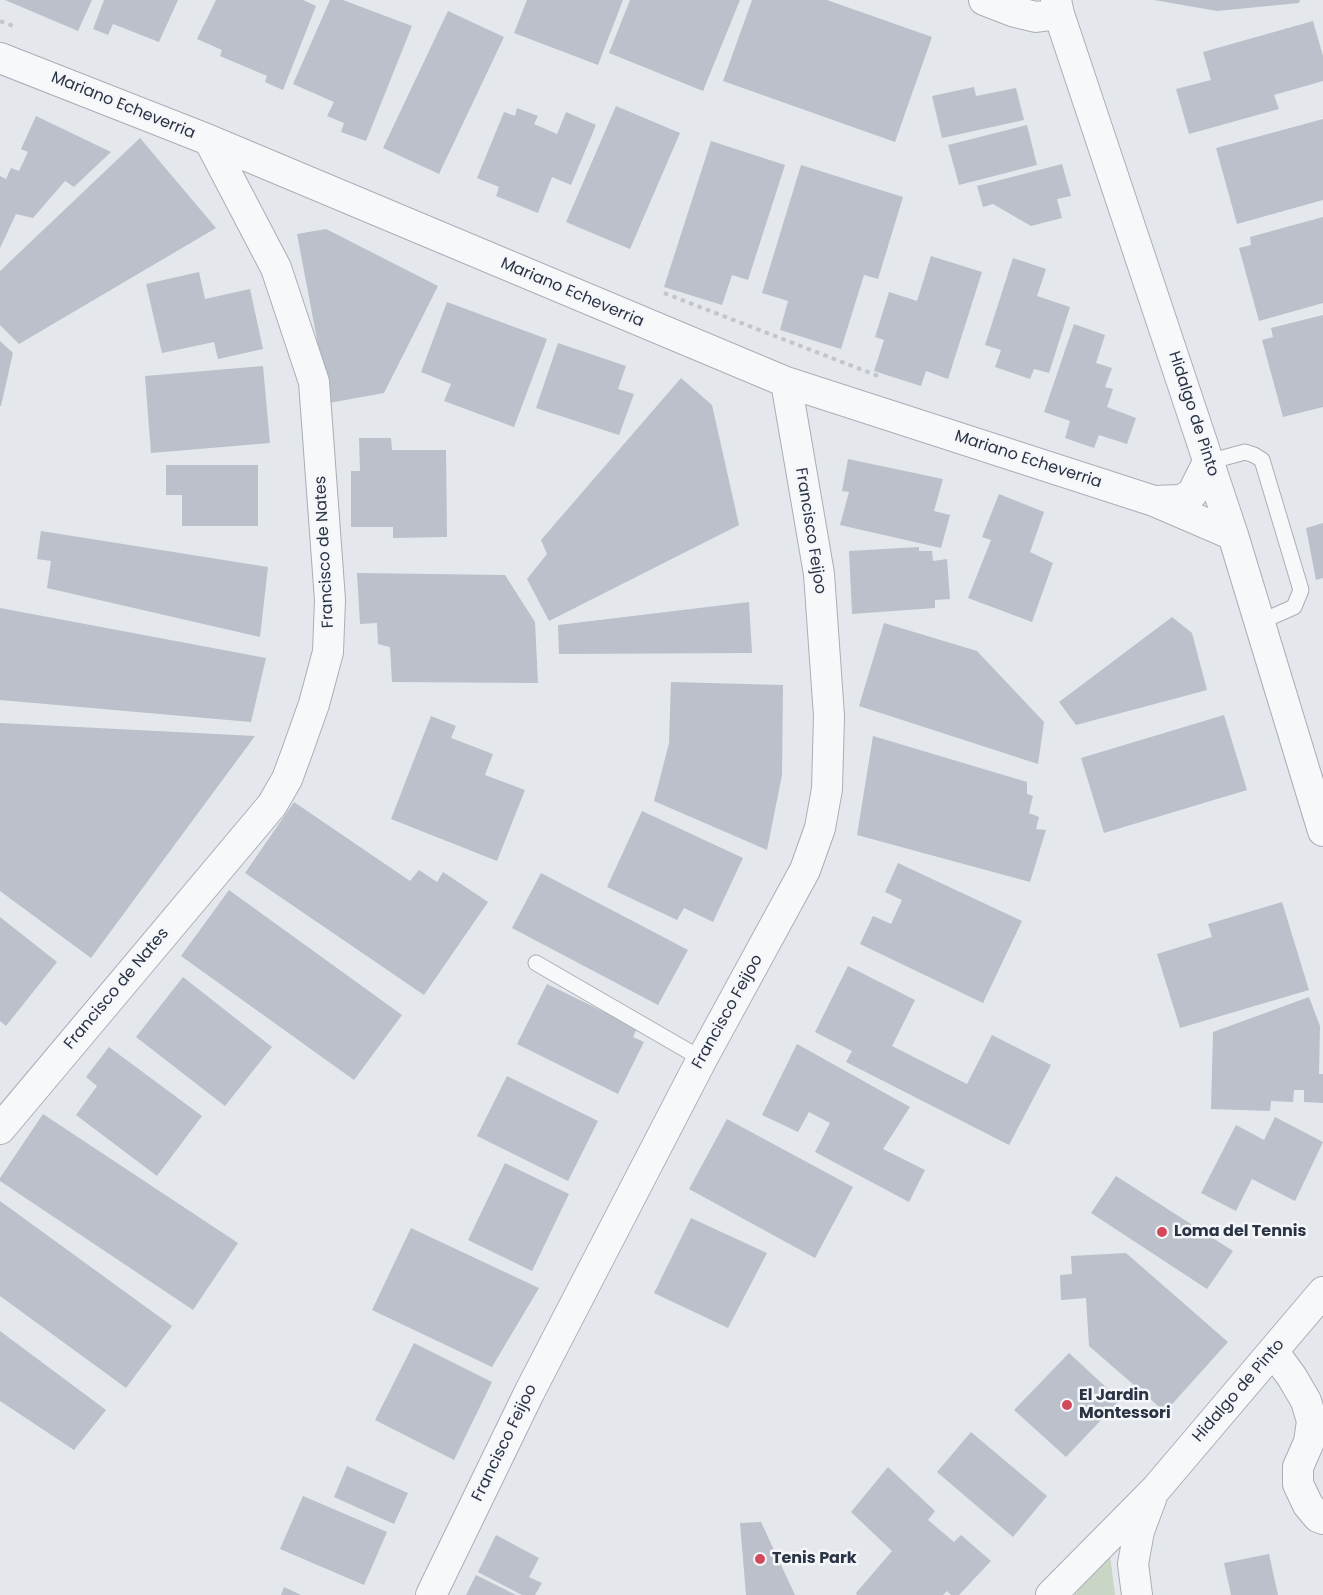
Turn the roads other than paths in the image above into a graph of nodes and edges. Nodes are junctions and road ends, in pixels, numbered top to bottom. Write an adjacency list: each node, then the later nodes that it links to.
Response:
1 (984, 0): 2 (street)
2 (1057, 7): 6 (street, Hidalgo de Pinto)
3 (0, 58): 4 (street, Mariano Echeverria)
4 (208, 140): 5 (street, Mariano Echeverria); 13 (street, Francisco de Nates)
5 (786, 382): 7 (street, Mariano Echeverria); 12 (street, Francisco Feijoo)
6 (1209, 462): 7 (street, Mariano Echeverria); 8 (street, Hidalgo de Pinto); 9 (lane)
7 (1154, 501): 8 (street, Mariano Echeverria)
8 (1233, 535): 9 (street, Hidalgo de Pinto)
9 (1260, 622): 10 (street, Hidalgo de Pinto)
10 (1323, 831)
11 (536, 963): 12 (lane)
12 (702, 1059): 18 (street, Francisco Feijoo)
13 (0, 1129)
14 (1323, 1292): 15 (street, Hidalgo de Pinto)
15 (1274, 1351): 16 (street, Hidalgo de Pinto); 17 (street)
16 (1156, 1489): 19 (street, Hidalgo de Pinto); 20 (street, Hidalgo de Pinto)
17 (1323, 1519)
18 (431, 1595)
19 (1051, 1595)
20 (1137, 1595)

